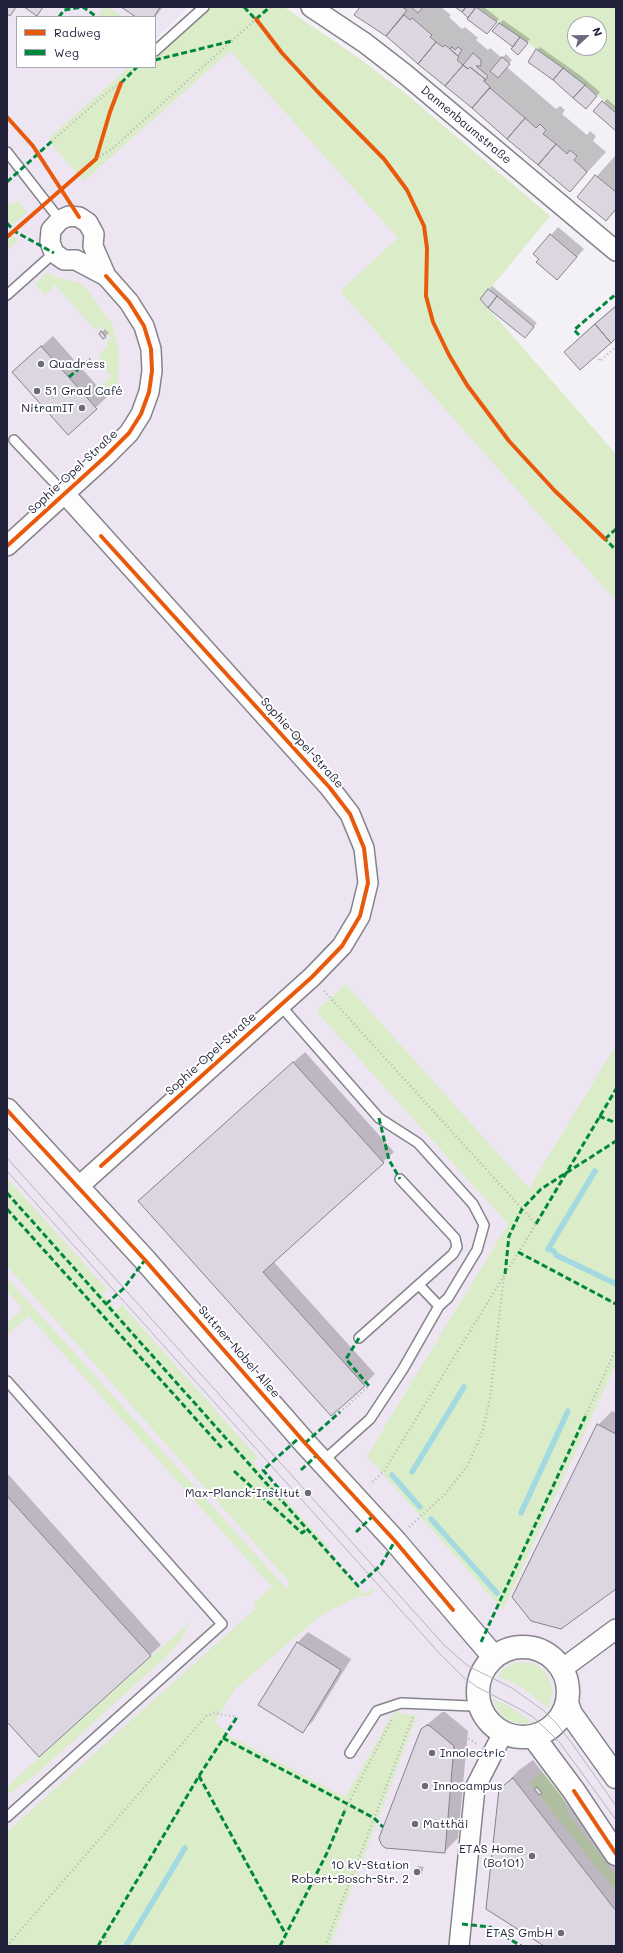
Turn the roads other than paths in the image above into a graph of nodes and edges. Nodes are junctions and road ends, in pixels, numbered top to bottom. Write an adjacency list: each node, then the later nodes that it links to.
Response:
1 (204, 7): 3 (lane)
2 (311, 7): 7 (street, Dannenbaumstraße)
3 (156, 50)
4 (9, 155): 5 (lane)
5 (60, 220): 6 (street, Sophie-Opel-Straße); 8 (street)
6 (93, 246): 9 (lane); 10 (street, Sophie-Opel-Straße)
7 (616, 251)
8 (54, 253): 9 (street, Sophie-Opel-Straße); 11 (lane)
9 (76, 260): 10 (street, Sophie-Opel-Straße)
10 (106, 276): 13 (street, Sophie-Opel-Straße)
11 (7, 295)
12 (14, 440): 13 (lane)
13 (65, 494): 14 (street, Sophie-Opel-Straße); 15 (street, Sophie-Opel-Straße)
14 (7, 546)
15 (280, 1005): 18 (street, Sophie-Opel-Straße); 20 (lane)
16 (7, 1110): 18 (street, Suttner-Nobel-Allee)
17 (400, 1179): 19 (lane)
18 (78, 1187): 23 (street, Suttner-Nobel-Allee)
19 (419, 1285): 20 (lane); 21 (lane)
20 (439, 1306): 23 (lane)
21 (359, 1338)
22 (7, 1381): 33 (lane)
23 (322, 1462): 25 (street, Suttner-Nobel-Allee)
24 (616, 1629): 26 (street)
25 (494, 1657): 26 (street); 28 (street)
26 (562, 1669): 27 (street)
27 (567, 1703): 30 (street); 32 (street)
28 (479, 1704): 29 (street); 31 (lane)
29 (503, 1733): 30 (street); 35 (street)
30 (533, 1736): 34 (street)
31 (350, 1753)
32 (616, 1777)
33 (7, 1816)
34 (616, 1854)
35 (459, 1946)

